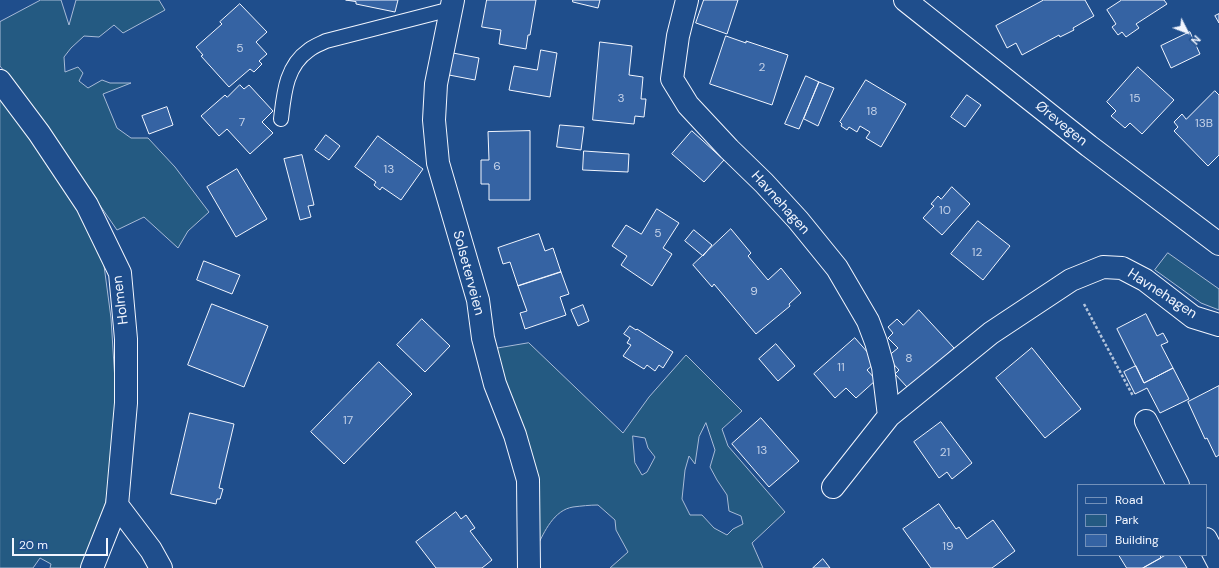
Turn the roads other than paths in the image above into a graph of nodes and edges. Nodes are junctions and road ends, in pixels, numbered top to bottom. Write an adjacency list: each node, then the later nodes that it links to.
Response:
1 (686, 0): 8 (street, Havnehagen)
2 (914, 2): 6 (street, Ørevegen)
3 (452, 5): 5 (lane); 17 (street, Solseterveien)
4 (0, 81): 12 (street, Holmen)
5 (281, 119)
6 (1219, 244)
7 (1219, 325): 8 (street, Havnehagen)
8 (889, 416): 11 (street, Havnehagen)
9 (1146, 420): 10 (street)
10 (1178, 484)
11 (833, 487)
12 (117, 506): 15 (street, Holmen); 16 (street)
13 (1207, 541): 14 (street)
14 (1219, 564)
15 (92, 568)
16 (161, 568)
17 (529, 568)

